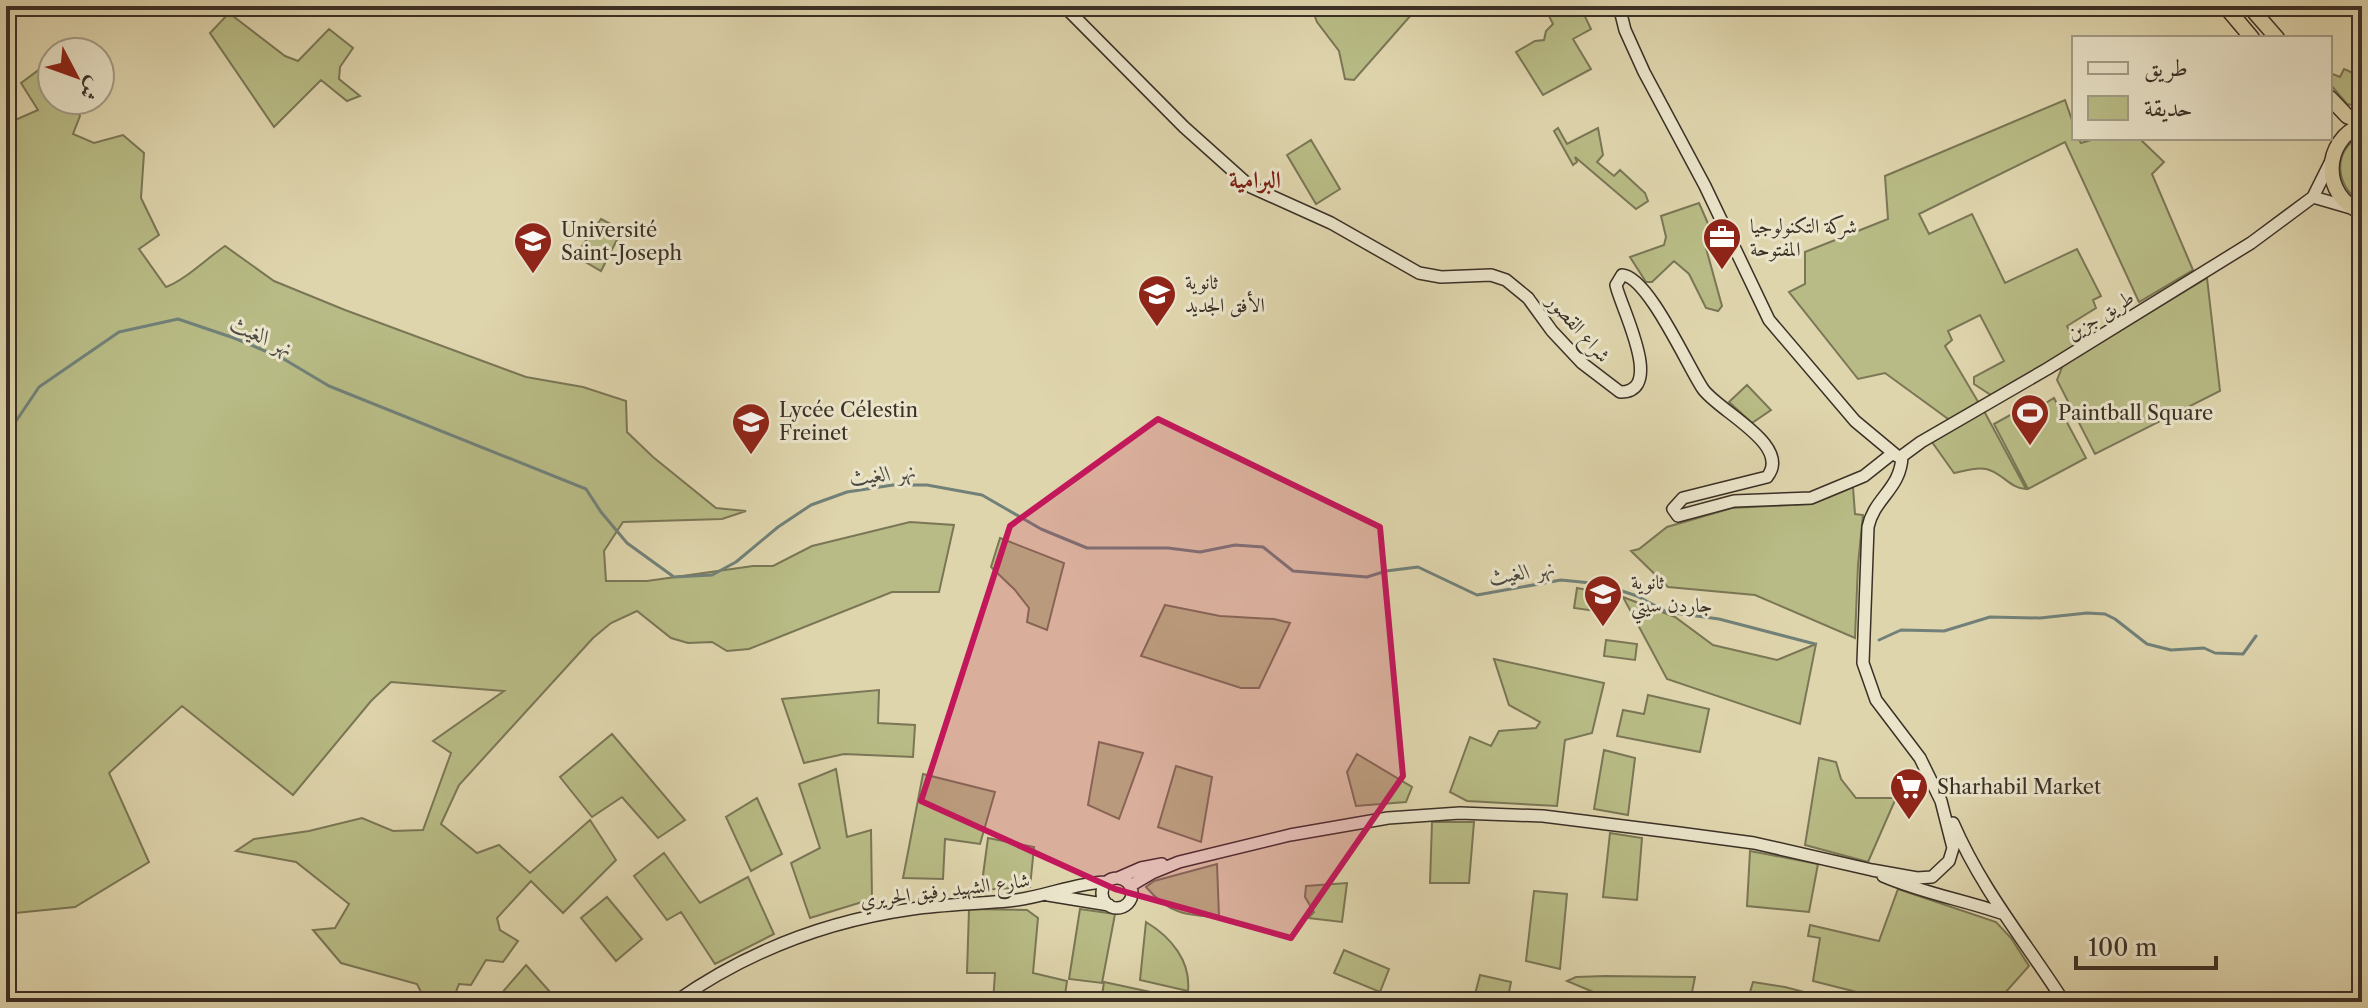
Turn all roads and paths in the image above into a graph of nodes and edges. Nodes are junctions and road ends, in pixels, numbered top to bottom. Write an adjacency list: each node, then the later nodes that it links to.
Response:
1 (1064, 6): 13 (street, شراع القصور)
2 (1619, 6): 13 (street)
3 (2225, 6): 5 (highway)
4 (2249, 6): 6 (highway)
5 (2250, 36)
6 (2275, 36)
7 (2332, 100): 8 (highway)
8 (2362, 123): 10 (highway)
9 (2332, 136): 10 (highway)
10 (2332, 158): 11 (street, طريق جزين); 12 (highway)
11 (2313, 197): 12 (street); 13 (street, طريق جزين)
12 (2359, 211)
13 (1897, 455): 14 (street)
14 (1946, 807): 15 (street); 18 (street)
15 (1953, 848): 17 (street); 18 (street)
16 (1179, 862): 19 (street); 21 (street); 22 (street)
17 (1944, 867): 18 (street); 20 (street)
18 (1973, 868): 23 (street)
19 (1872, 870): 20 (street); 24 (street)
20 (1932, 877): 24 (street)
21 (1112, 880): 22 (street); 25 (street); 27 (street)
22 (1130, 886): 27 (street)
23 (1986, 889): 26 (street); 28 (street)
24 (1933, 894): 26 (street)
25 (1047, 895): 27 (street); 29 (street, شارع الشهيد رفيق الحريري)
26 (1969, 902): 28 (street)
27 (1109, 905)
28 (2004, 914): 30 (street)
29 (675, 1002)
30 (2064, 1002)

